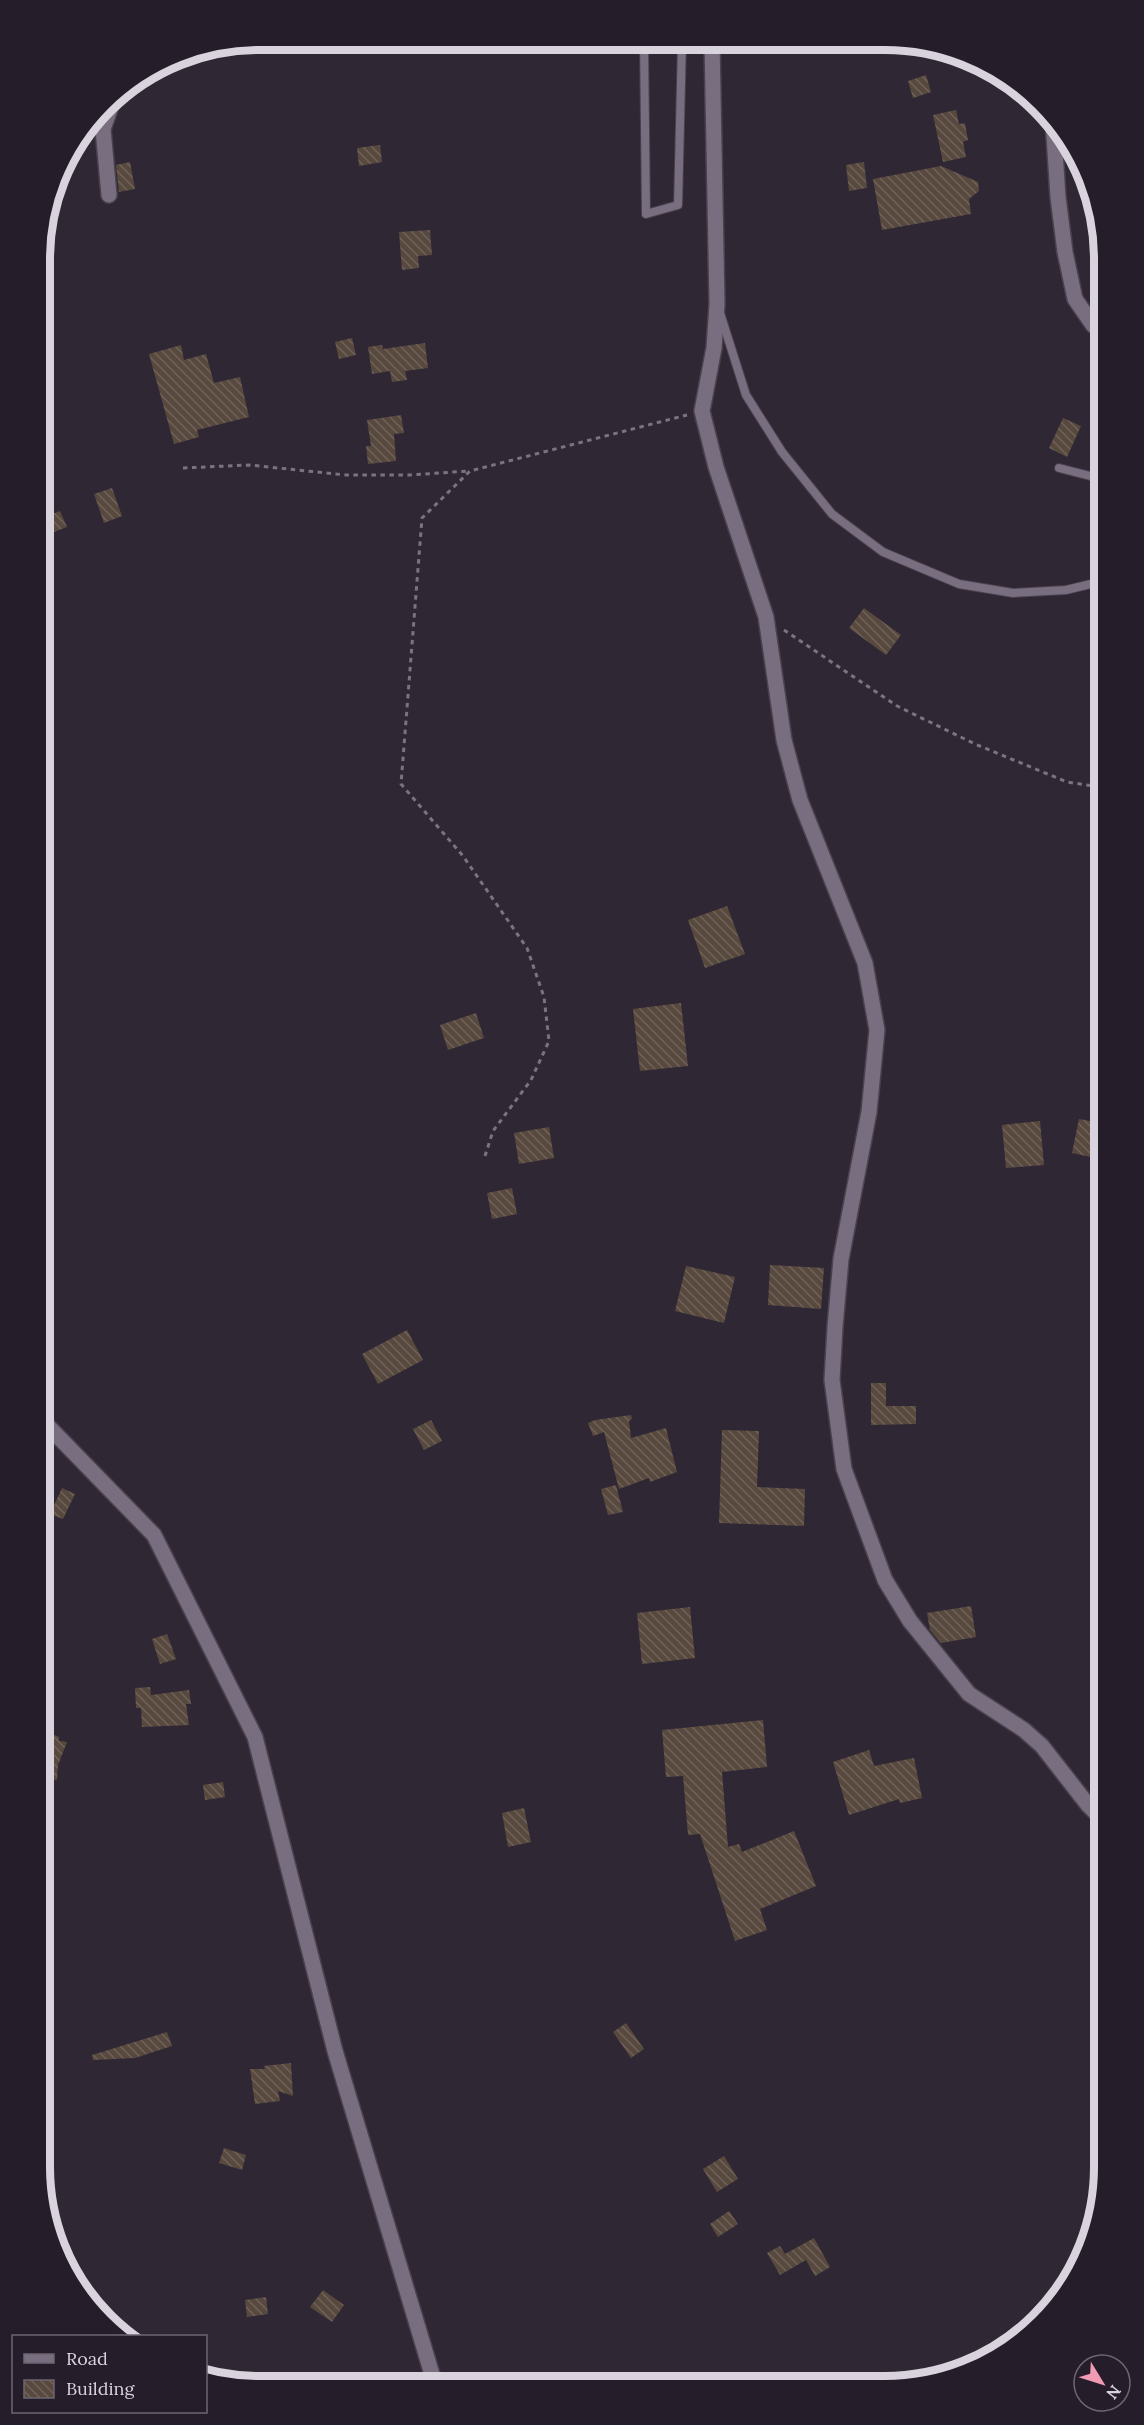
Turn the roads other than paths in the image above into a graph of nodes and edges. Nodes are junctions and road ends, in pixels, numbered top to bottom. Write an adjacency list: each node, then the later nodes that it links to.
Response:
1 (644, 50): 2 (lane)
2 (682, 50)
3 (712, 50): 7 (street)
4 (108, 114): 6 (street)
5 (1054, 135): 8 (street)
6 (110, 195)
7 (717, 304): 11 (lane); 13 (street)
8 (1094, 326)
9 (1059, 468): 10 (lane)
10 (1094, 477)
11 (1094, 583)
12 (50, 1428): 14 (street)
13 (1094, 1811)
14 (432, 2376)

